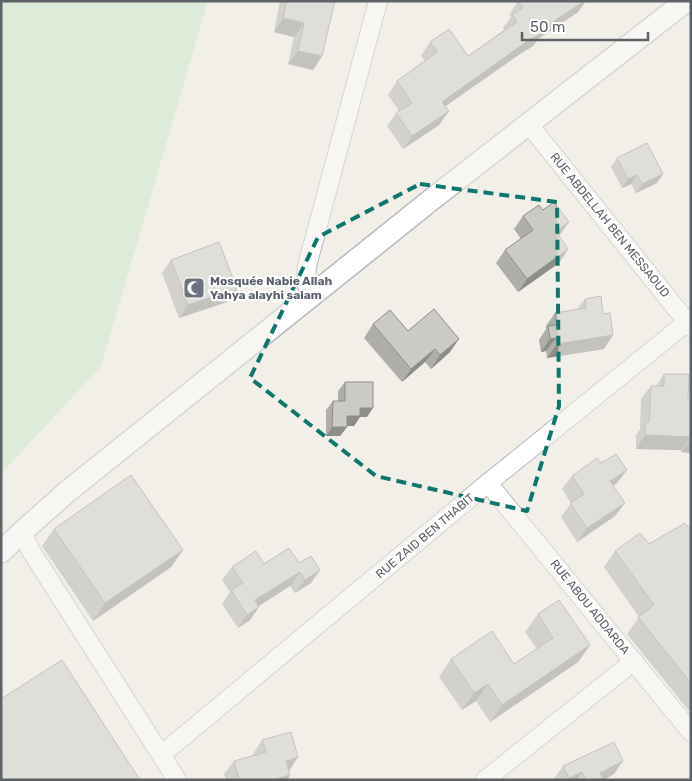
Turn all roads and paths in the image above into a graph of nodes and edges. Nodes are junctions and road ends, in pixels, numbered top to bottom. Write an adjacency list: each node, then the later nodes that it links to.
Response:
1 (378, 1): 4 (street)
2 (686, 1): 3 (street)
3 (531, 123): 4 (street); 5 (street, RUE ABDELLAH BEN MESSAOUD)
4 (312, 297): 7 (street)
5 (690, 323): 6 (street, RUE ZAID BEN THABIT)
6 (488, 483): 9 (street, RUE ABOU ADDARDA); 11 (street, RUE ZAID BEN THABIT)
7 (22, 532): 8 (street); 11 (street)
8 (1, 552)
9 (634, 661): 10 (street, RUE ABOU ADDARDA); 13 (street)
10 (691, 732)
11 (161, 755): 12 (street)
12 (177, 780)
13 (485, 780)

